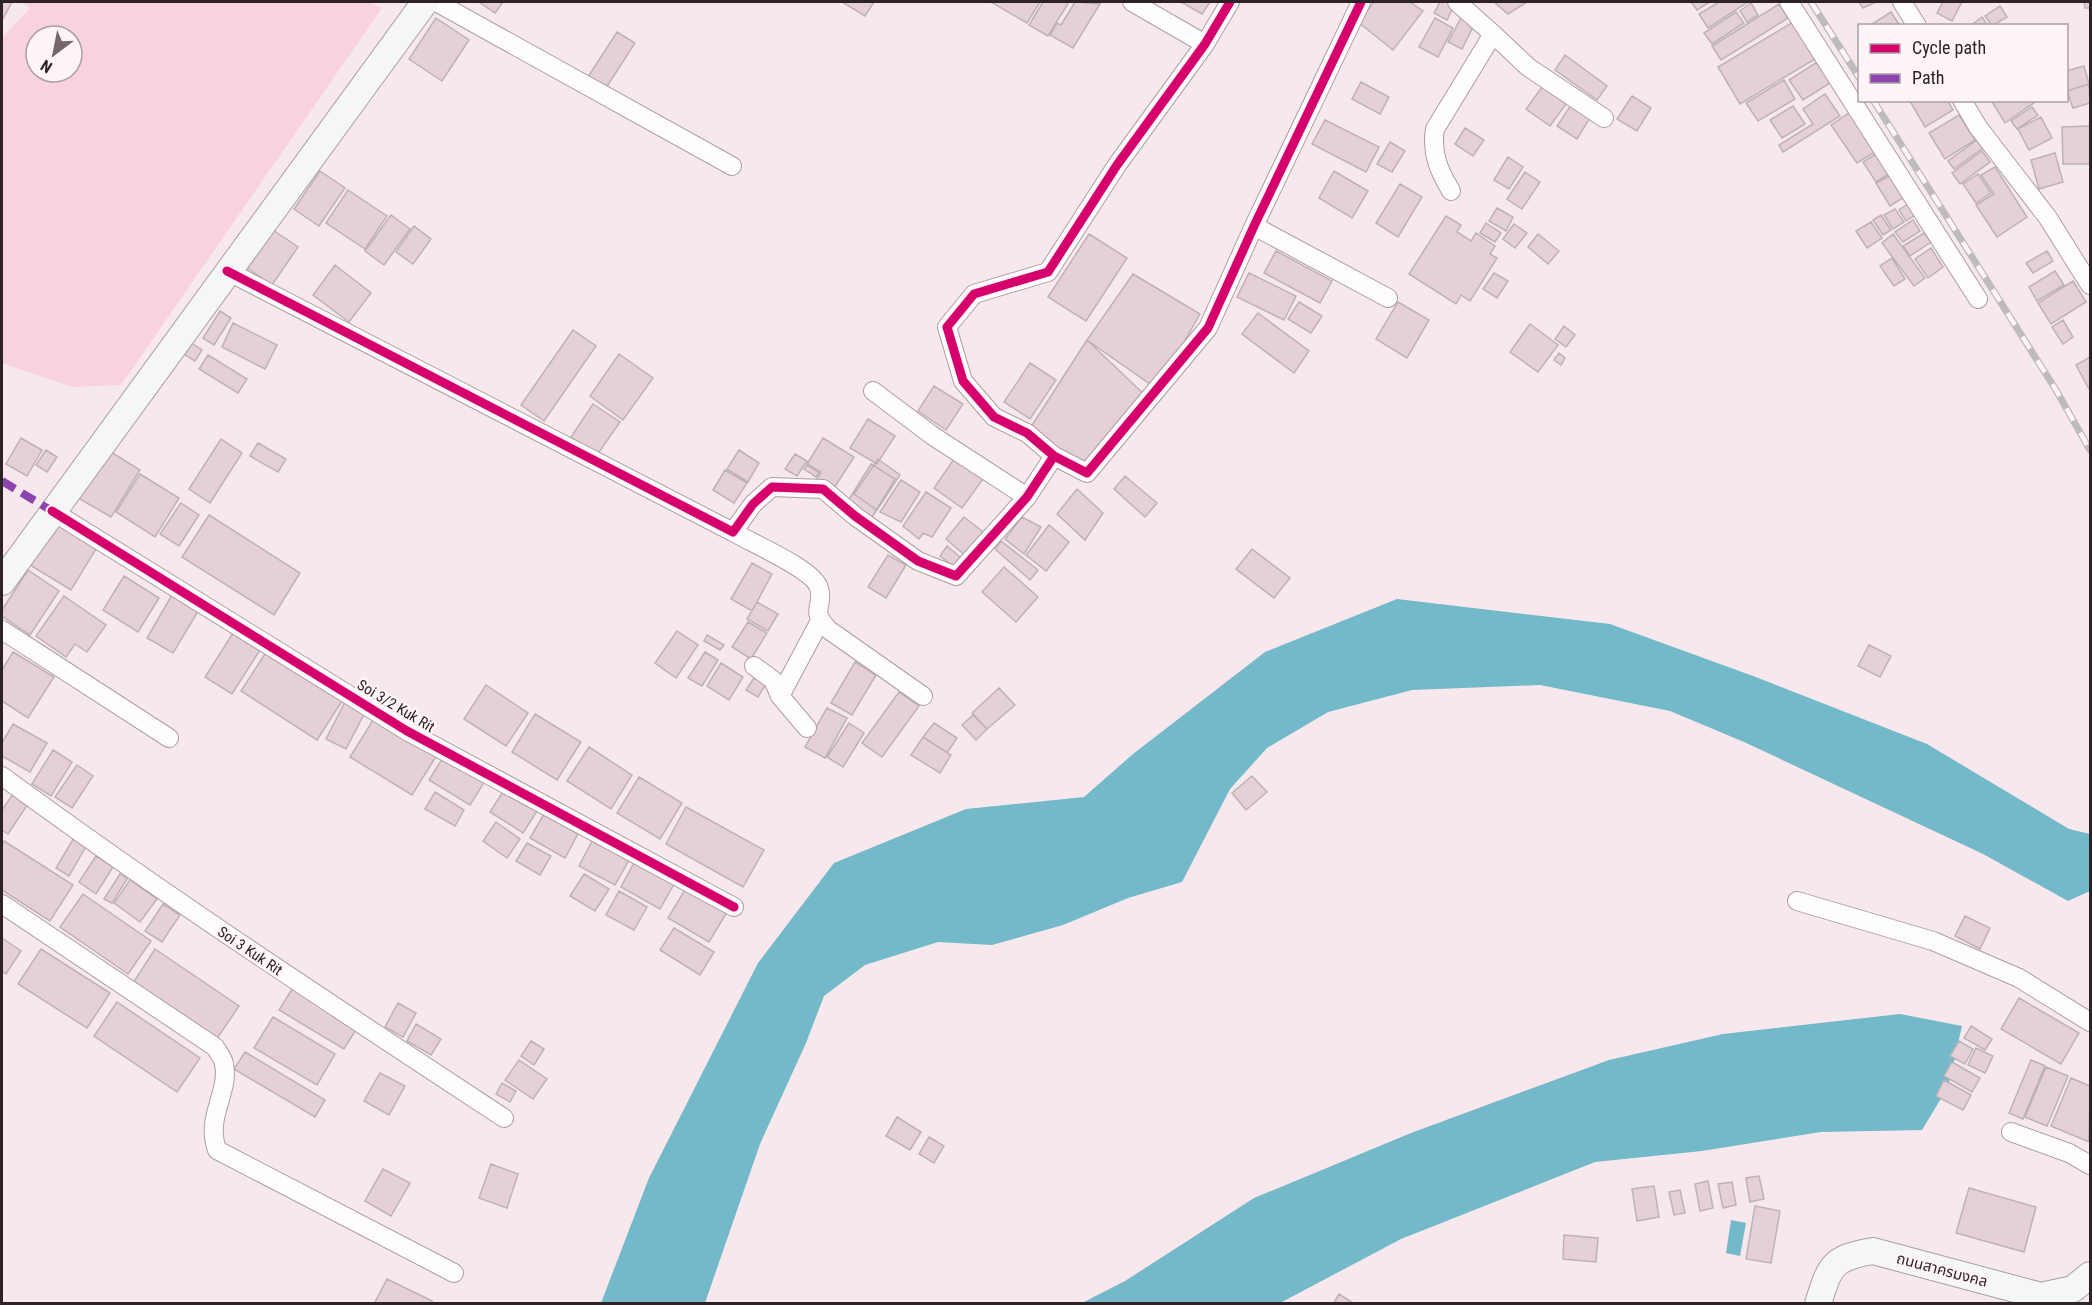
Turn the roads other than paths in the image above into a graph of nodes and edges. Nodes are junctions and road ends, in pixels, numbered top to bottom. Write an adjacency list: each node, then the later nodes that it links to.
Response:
1 (425, 2): 17 (street)
2 (436, 2): 14 (street)
3 (1132, 2): 11 (street)
4 (1230, 2): 11 (street)
5 (1361, 2): 16 (street)
6 (1457, 2): 10 (street)
7 (1789, 2): 20 (street)
8 (1902, 2): 9 (street)
9 (1916, 24)
10 (1493, 34): 13 (street); 15 (street)
11 (1205, 44): 22 (street)
12 (1963, 102): 18 (street)
13 (1604, 118)
14 (732, 166)
15 (1451, 191)
16 (1254, 226): 19 (street); 22 (street)
17 (227, 271): 24 (street); 25 (street)
18 (2091, 285)
19 (1388, 298)
20 (1978, 299)
21 (873, 391): 23 (street)
22 (1054, 456): 23 (street)
23 (1027, 497): 25 (street)
24 (52, 511): 26 (street); 37 (street, Soi 3/2 Kuk Rit)
25 (734, 532): 27 (street)
26 (2, 582)
27 (820, 621): 30 (street); 31 (street)
28 (2, 630): 33 (street)
29 (754, 666): 30 (street)
30 (780, 696): 32 (street)
31 (923, 696)
32 (807, 728)
33 (169, 738)
34 (2, 776): 39 (street, Soi 3 Kuk Rit)
35 (1797, 901): 38 (street)
36 (2, 904): 42 (street)
37 (734, 908)
38 (2091, 1022)
39 (504, 1118)
40 (2011, 1132): 41 (street)
41 (2091, 1166)
42 (454, 1273)
43 (2091, 1275): 44 (street, ถนนสาครมงคล)
44 (1818, 1304)

